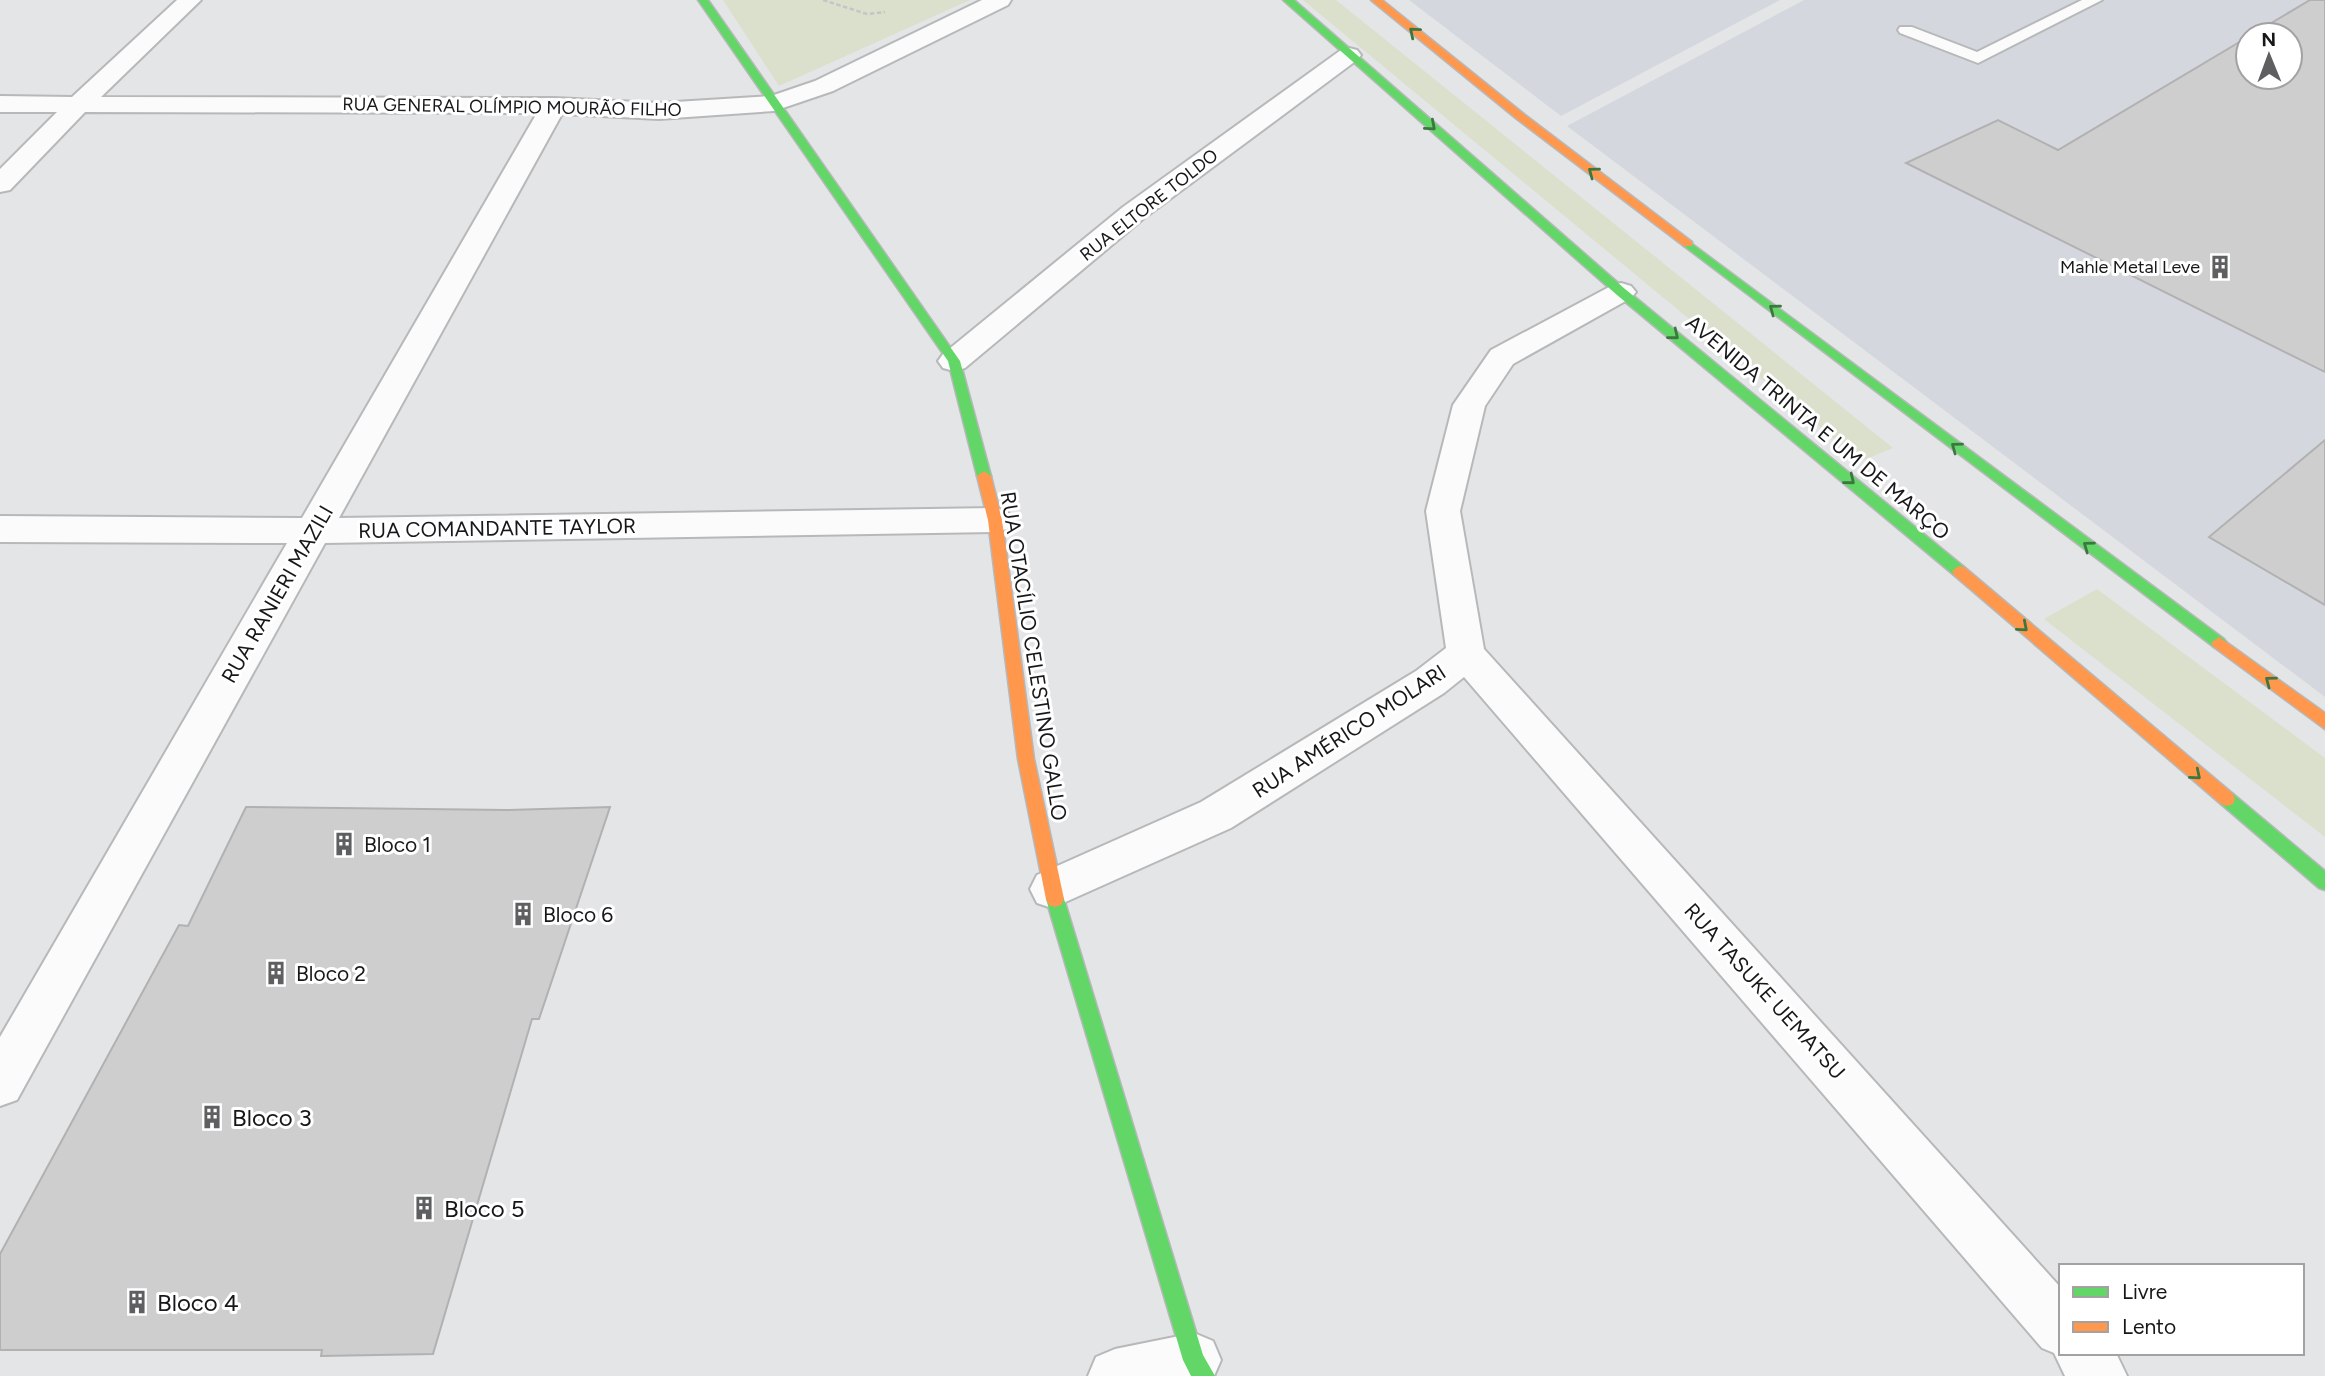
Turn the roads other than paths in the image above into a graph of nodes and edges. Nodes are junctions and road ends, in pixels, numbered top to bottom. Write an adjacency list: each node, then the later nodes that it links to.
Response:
1 (190, 0): 11 (street)
2 (703, 0): 9 (main road, RUA OTACÍLIO CELESTINO GALLO)
3 (1000, 0): 9 (street, RUA GENERAL OLÍMPIO MOURÃO FILHO)
4 (1288, 0): 8 (main road, AVENIDA TRINTA E UM DE MARÇO)
5 (1376, 0): 20 (main road, one-way to 5)
6 (2094, 0): 7 (lane)
7 (1906, 30)
8 (1349, 55): 14 (main road, AVENIDA TRINTA E UM DE MARÇO, one-way to 14); 15 (street, RUA ELTORE TOLDO)
9 (774, 103): 12 (street, RUA GENERAL OLÍMPIO MOURÃO FILHO); 15 (main road, RUA OTACÍLIO CELESTINO GALLO)
10 (0, 104): 11 (street, RUA GENERAL OLÍMPIO MOURÃO FILHO)
11 (78, 105): 12 (street, RUA GENERAL OLÍMPIO MOURÃO FILHO); 13 (street)
12 (554, 106): 18 (street, RUA RANIERI MAZILI)
13 (0, 184)
14 (1622, 292): 19 (street, RUA AMÉRICO MOLARI); 21 (main road, AVENIDA TRINTA E UM DE MARÇO, one-way to 21)
15 (954, 361): 16 (main road, RUA OTACÍLIO CELESTINO GALLO)
16 (995, 520): 18 (street, RUA COMANDANTE TAYLOR); 22 (main road, RUA OTACÍLIO CELESTINO GALLO)
17 (0, 529): 18 (street, RUA COMANDANTE TAYLOR)
18 (313, 531): 23 (street, RUA RANIERI MAZILI)
19 (1466, 654): 22 (street, RUA AMÉRICO MOLARI); 24 (street, RUA TASUKE UEMATSU)
20 (2325, 722)
21 (2325, 882)
22 (1052, 889): 26 (main road, RUA OTACÍLIO CELESTINO GALLO)
23 (0, 1083)
24 (2059, 1327)
25 (2083, 1355): 28 (street)
26 (1199, 1368): 27 (street)
27 (1115, 1376)
28 (2100, 1376)

